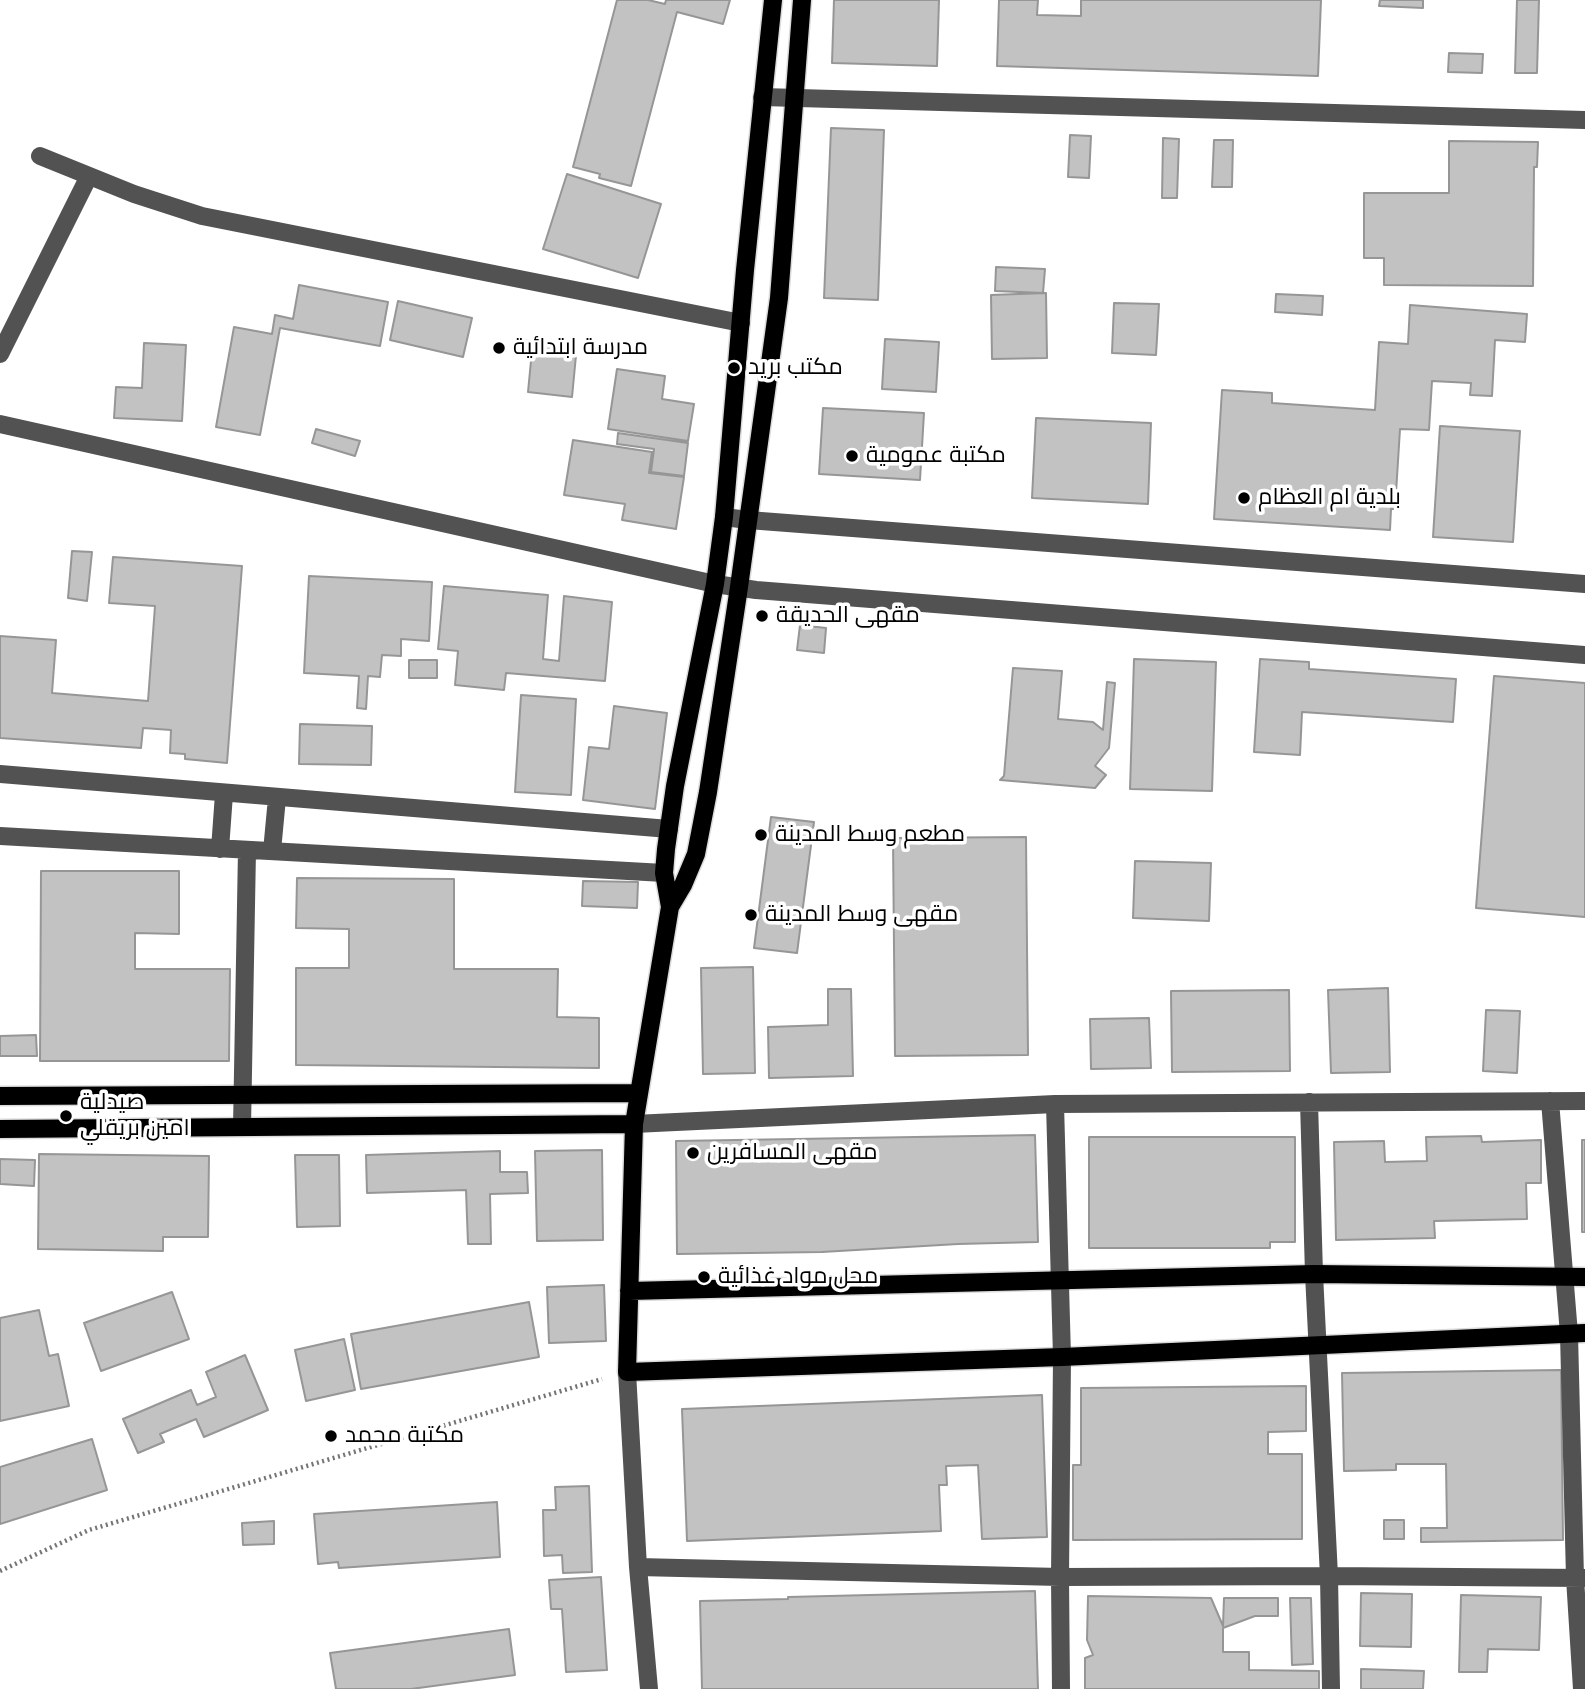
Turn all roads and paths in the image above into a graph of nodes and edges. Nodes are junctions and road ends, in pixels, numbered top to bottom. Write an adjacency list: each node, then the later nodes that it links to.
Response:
1 (773, 0): 3 (main road)
2 (802, 0): 4 (main road)
3 (762, 97): 4 (street); 8 (main road)
4 (794, 97): 5 (street); 12 (main road)
5 (1585, 120)
6 (40, 156): 7 (street)
7 (89, 176): 8 (street); 9 (street)
8 (741, 323): 11 (main road)
9 (0, 354)
10 (0, 424): 13 (street)
11 (724, 517): 12 (street); 13 (main road)
12 (748, 520): 14 (street); 15 (main road)
13 (715, 584): 15 (street); 20 (main road)
14 (1585, 584)
15 (739, 587): 16 (street); 26 (main road)
16 (1585, 655)
17 (0, 774): 18 (street)
18 (224, 793): 19 (street); 22 (street)
19 (277, 798): 20 (street); 24 (street)
20 (669, 829): 25 (main road)
21 (0, 836): 22 (street)
22 (220, 849): 23 (street)
23 (247, 850): 24 (street); 28 (street)
24 (272, 851): 25 (street)
25 (664, 873): 26 (main road)
26 (670, 907): 27 (main road)
27 (639, 1093): 28 (main road); 34 (main road)
28 (242, 1095): 29 (main road); 35 (street)
29 (0, 1096)
30 (1550, 1101): 31 (street); 32 (street); 39 (street)
31 (1585, 1101)
32 (1309, 1102): 33 (street); 37 (street)
33 (1055, 1104): 34 (street); 40 (street)
34 (634, 1124): 35 (main road); 41 (main road)
35 (242, 1128): 36 (main road)
36 (0, 1129)
37 (1314, 1274): 39 (main road); 40 (main road); 43 (street)
38 (1585, 1277): 39 (main road)
39 (1565, 1278): 42 (street)
40 (1059, 1280): 41 (main road); 44 (street)
41 (629, 1291): 45 (main road)
42 (1577, 1333): 43 (main road); 50 (street)
43 (1318, 1346): 44 (main road); 48 (street)
44 (1062, 1357): 45 (main road); 49 (street)
45 (627, 1372): 46 (street); 47 (path)
46 (638, 1567): 49 (street); 51 (street)
47 (0, 1571)
48 (1329, 1576): 49 (street); 50 (street); 53 (street)
49 (1060, 1577): 52 (street)
50 (1580, 1578): 54 (street)
51 (649, 1689)
52 (1061, 1689)
53 (1331, 1689)
54 (1582, 1689)

